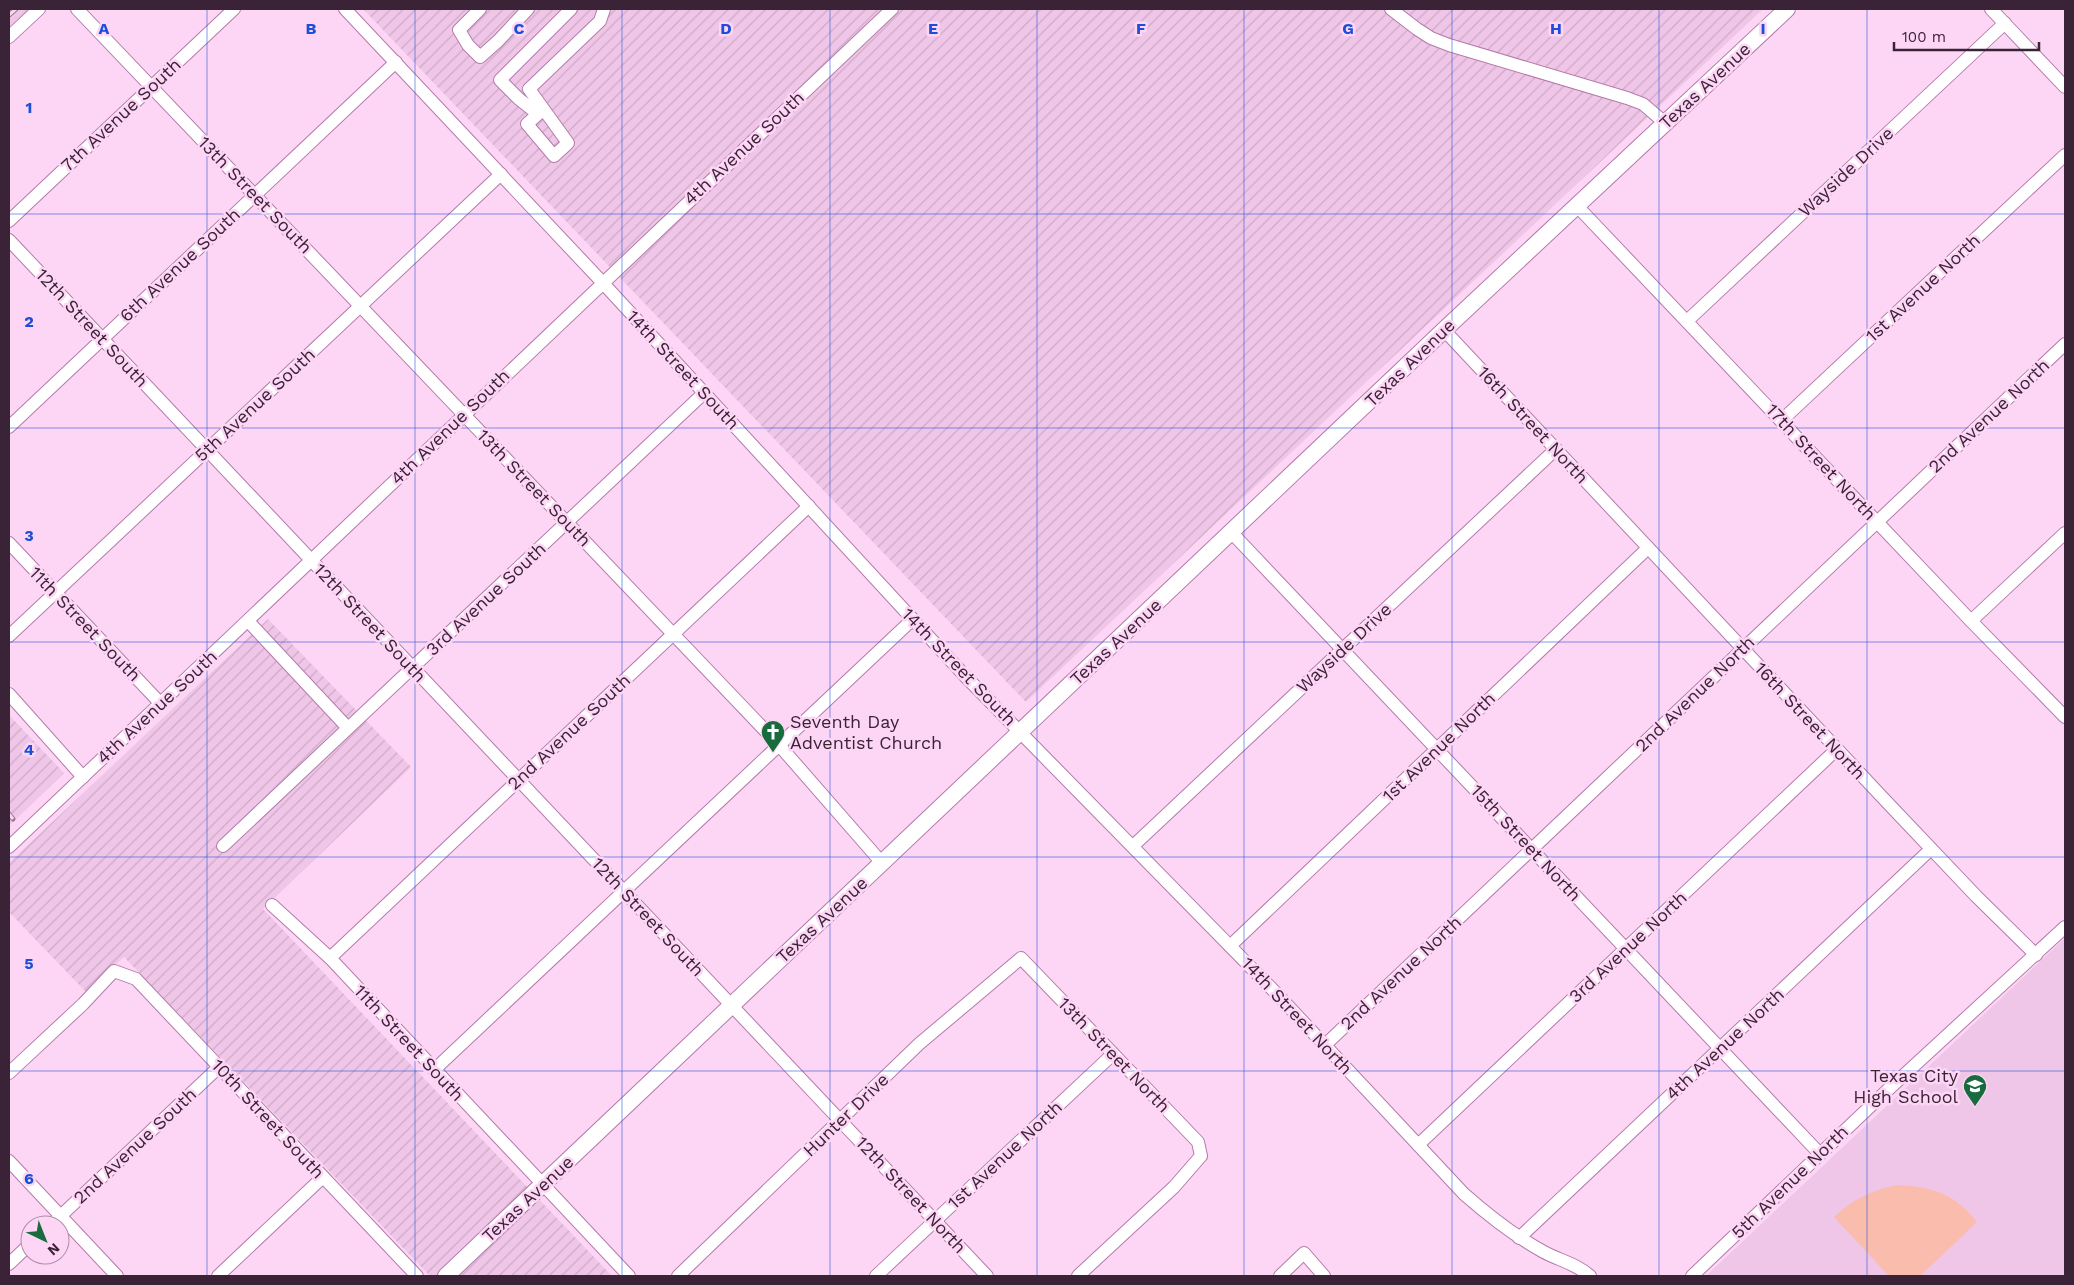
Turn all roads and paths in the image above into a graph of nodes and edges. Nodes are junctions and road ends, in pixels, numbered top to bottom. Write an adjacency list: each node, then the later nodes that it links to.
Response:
1 (39, 9): 14 (street)
2 (78, 9): 16 (street, 13th Street South)
3 (234, 9): 16 (street, 7th Avenue South)
4 (345, 9): 15 (street, 14th Street South)
5 (480, 9): 6 (street)
6 (528, 9)
7 (571, 9): 8 (street)
8 (604, 9)
9 (892, 9): 25 (street, 4th Avenue South)
10 (1391, 9): 18 (street)
11 (1787, 9): 18 (main road, Texas Avenue)
12 (1991, 9): 13 (street)
13 (2004, 23): 17 (street); 27 (street, Wayside Drive)
14 (9, 37)
15 (396, 62): 20 (street, 14th Street South); 21 (street, 6th Avenue South)
16 (151, 86): 21 (street, 13th Street South); 23 (street, 7th Avenue South)
17 (2065, 87)
18 (1665, 123): 22 (main road, Texas Avenue)
19 (2065, 155): 33 (street, 1st Avenue North)
20 (501, 174): 25 (street, 14th Street South); 26 (street, 5th Avenue South)
21 (255, 195): 26 (street, 13th Street South); 29 (street, 6th Avenue South)
22 (1577, 206): 27 (street, 17th Street North); 28 (main road, Texas Avenue)
23 (9, 220)
24 (9, 240): 29 (street, 12th Street South)
25 (602, 282): 31 (street, 14th Street South); 32 (street, 4th Avenue South)
26 (360, 306): 32 (street, 13th Street South); 36 (street, 5th Avenue South)
27 (1687, 321): 33 (street, 17th Street North)
28 (1444, 330): 35 (street, 16th Street North); 40 (main road, Texas Avenue)
29 (102, 339): 34 (street, 6th Avenue South); 36 (street, 12th Street South)
30 (2065, 344): 38 (street, 2nd Avenue North)
31 (704, 393): 37 (street, 14th Street South); 39 (street, 3rd Avenue South)
32 (464, 414): 39 (street, 13th Street South); 44 (street, 4th Avenue South)
33 (1782, 420): 38 (street, 17th Street North)
34 (9, 427)
35 (1556, 449): 43 (street, 16th Street North); 51 (street, Wayside Drive)
36 (207, 450): 44 (street, 12th Street South); 45 (street, 5th Avenue South)
37 (809, 506): 46 (street, 14th Street South); 49 (street, 2nd Avenue South)
38 (1877, 521): 48 (street, 17th Street North); 52 (street, 2nd Avenue North)
39 (567, 523): 49 (street, 13th Street South); 53 (street, 3rd Avenue South)
40 (1232, 533): 51 (street, 15th Street North); 58 (main road, Texas Avenue)
41 (2065, 533): 48 (street)
42 (9, 543): 45 (street, 11th Street South)
43 (1648, 548): 52 (street, 16th Street North); 60 (street, 1st Avenue North)
44 (311, 561): 47 (street, 4th Avenue South); 53 (street, 12th Street South)
45 (55, 592): 50 (street, 5th Avenue South); 55 (street, 11th Street South)
46 (913, 619): 58 (street, 14th Street South); 59 (street)
47 (248, 621): 55 (street, 4th Avenue South); 57 (street)
48 (1971, 621): 56 (street, 17th Street North)
49 (673, 634): 59 (street, 13th Street South); 63 (street, 2nd Avenue South)
50 (9, 636)
51 (1343, 649): 60 (street, 15th Street North); 66 (street, Wayside Drive)
52 (1743, 649): 61 (street, 16th Street North); 67 (street, 2nd Avenue North)
53 (412, 668): 57 (street, 3rd Avenue South); 63 (street, 12th Street South)
54 (9, 694): 62 (street)
55 (161, 704): 62 (street, 4th Avenue South)
56 (2065, 717)
57 (347, 727): 65 (street, 3rd Avenue South)
58 (1021, 732): 66 (street, 14th Street North); 69 (main road, Texas Avenue)
59 (779, 745): 69 (street, 13th Street South); 70 (street)
60 (1437, 749): 67 (street, 15th Street North); 73 (street, 1st Avenue North)
61 (1837, 749): 68 (street, 16th Street North); 74 (street, 3rd Avenue North)
62 (83, 777): 64 (street, 4th Avenue South)
63 (518, 780): 70 (street, 12th Street South); 76 (street, 2nd Avenue South)
64 (9, 846)
65 (223, 846)
66 (1133, 846): 73 (street, 14th Street North)
67 (1532, 849): 74 (street, 15th Street North); 79 (street, 2nd Avenue North)
68 (1931, 849): 75 (street, 16th Street North); 80 (street, 4th Avenue North)
69 (882, 863): 78 (main road, Texas Avenue)
70 (624, 892): 78 (street, 12th Street South); 83 (street)
71 (272, 905): 76 (street, 11th Street South)
72 (2065, 927): 75 (street, 5th Avenue North)
73 (1230, 946): 79 (street, 14th Street North)
74 (1626, 949): 80 (street, 15th Street North); 86 (street, 3rd Avenue North)
75 (2036, 955): 87 (street, 5th Avenue North)
76 (330, 958): 83 (street, 11th Street South)
77 (1019, 959): 81 (street, 13th Street North); 85 (street, Hunter Drive)
78 (731, 1006): 85 (street, 12th Street North); 90 (main road, Texas Avenue)
79 (1325, 1045): 86 (street, 14th Street North)
80 (1720, 1049): 87 (street, 15th Street North); 95 (street, 4th Avenue North)
81 (1113, 1054): 93 (street, 1st Avenue North); 106 (street, 13th Street North)
82 (219, 1067): 84 (street, 10th Street South); 89 (street, 10th Street South); 92 (street, 2nd Avenue South)
83 (434, 1070): 90 (street, 11th Street South)
84 (9, 1073)
85 (840, 1120): 93 (street, 12th Street North); 103 (street, Hunter Drive)
86 (1418, 1145): 95 (street, 14th Street North)
87 (1820, 1154): 110 (street, 5th Avenue North)
88 (9, 1161): 91 (street)
89 (323, 1177): 99 (street); 100 (street, 10th Street South)
90 (542, 1185): 101 (main road, Texas Avenue); 102 (street, 11th Street South)
91 (52, 1215)
92 (61, 1215)
93 (935, 1221): 104 (street, 1st Avenue North); 105 (street, 12th Street North)
94 (70, 1233): 98 (street)
95 (1519, 1238): 109 (street, 14th Street North)
96 (20, 1254): 97 (street)
97 (9, 1264)
98 (117, 1276)
99 (218, 1276)
100 (417, 1276)
101 (446, 1276)
102 (629, 1276)
103 (678, 1276)
104 (876, 1276)
105 (987, 1276)
106 (1078, 1276)
107 (1280, 1276): 108 (street)
108 (1324, 1276)
109 (1590, 1276)
110 (1692, 1276)

